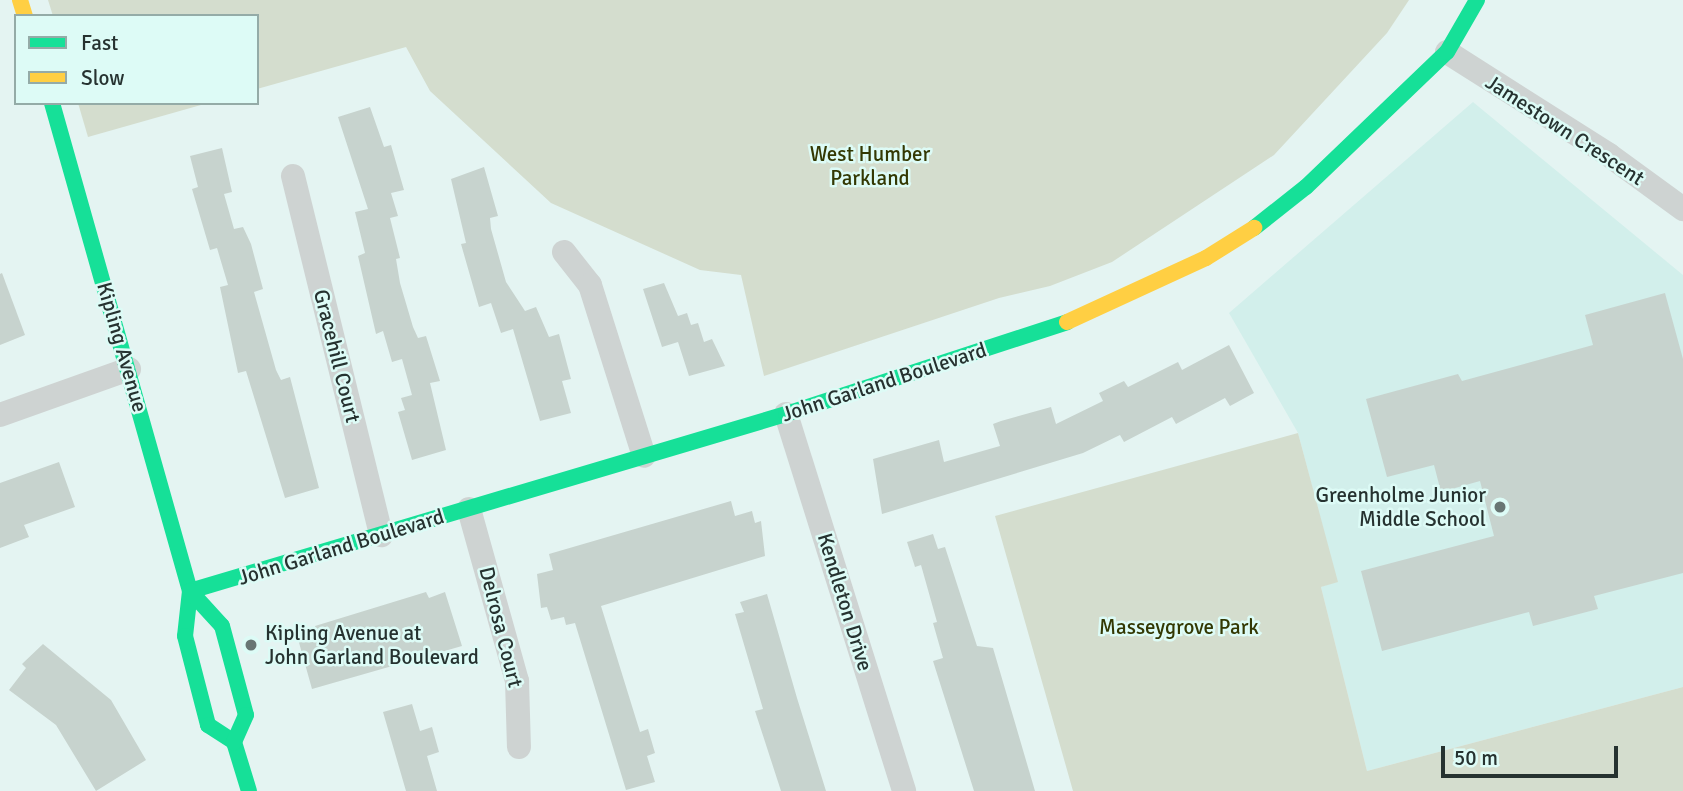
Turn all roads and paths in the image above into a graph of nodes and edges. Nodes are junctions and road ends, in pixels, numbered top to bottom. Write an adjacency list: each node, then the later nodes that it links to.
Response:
1 (1477, 0): 2 (street, John Garland Boulevard)
2 (1447, 52): 5 (street, Jamestown Crescent); 8 (street, John Garland Boulevard)
3 (53, 105): 7 (street, Kipling Avenue)
4 (293, 176): 12 (street, Gracehill Court)
5 (1683, 209)
6 (564, 252): 10 (street)
7 (129, 369): 9 (street); 13 (street, Kipling Avenue)
8 (786, 414): 10 (street, John Garland Boulevard); 17 (street, Kendleton Drive)
9 (0, 415)
10 (644, 456): 11 (street, John Garland Boulevard)
11 (469, 509): 12 (street, John Garland Boulevard); 15 (street, Delrosa Court)
12 (381, 535): 13 (street, John Garland Boulevard)
13 (190, 591): 14 (street, Kipling Avenue); 14 (street, Kipling Avenue)
14 (234, 742): 16 (street)
15 (519, 747)
16 (249, 791)
17 (904, 791)

